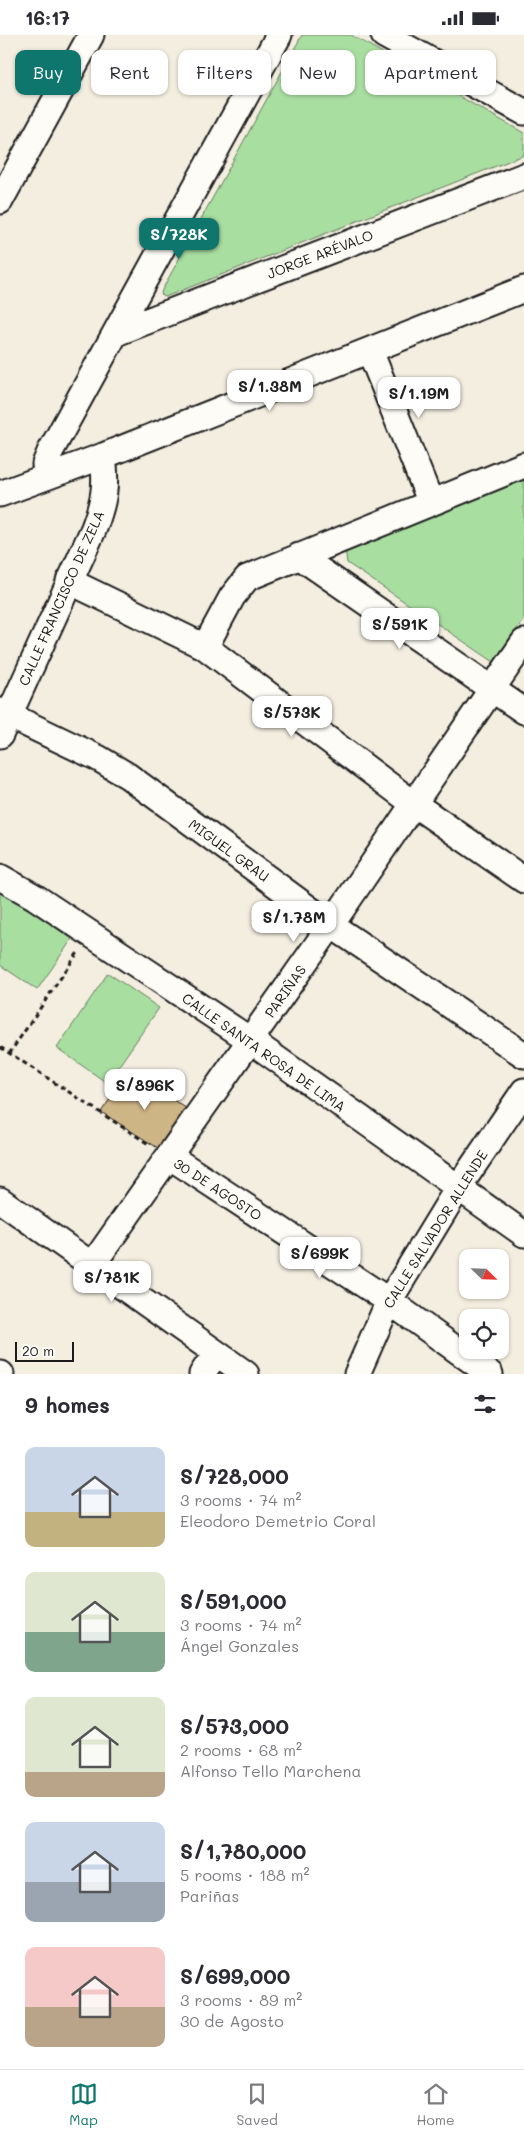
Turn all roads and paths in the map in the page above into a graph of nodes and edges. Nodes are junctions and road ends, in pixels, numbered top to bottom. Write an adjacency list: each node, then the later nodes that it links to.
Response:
1 (91, 35): 6 (street)
2 (279, 35): 8 (street)
3 (384, 35): 4 (street)
4 (524, 112)
5 (524, 176): 8 (street, JORGE ARÉVALO)
6 (0, 201)
7 (524, 289): 9 (street)
8 (116, 333): 12 (street)
9 (370, 351): 10 (street); 14 (street)
10 (103, 456): 12 (street); 16 (street, CALLE FRANCISCO DE ZELA)
11 (524, 465): 14 (street)
12 (46, 477): 13 (street)
13 (0, 494)
14 (431, 503): 15 (street)
15 (299, 556): 18 (street); 19 (street)
16 (69, 581): 18 (street); 21 (street, CALLE FRANCISCO DE ZELA)
17 (524, 642): 19 (street, PARIÑAS)
18 (205, 647): 22 (street)
19 (492, 689): 20 (street); 22 (street, PARIÑAS)
20 (524, 711)
21 (3, 720): 25 (street, MIGUEL GRAU)
22 (414, 804): 24 (street); 25 (street, PARIÑAS)
23 (0, 877): 26 (street, CALLE SANTA ROSA DE LIMA)
24 (524, 880)
25 (331, 925): 27 (street, PARIÑAS); 30 (street, MIGUEL GRAU)
26 (90, 934): 27 (street, CALLE SANTA ROSA DE LIMA); 29 (path)
27 (250, 1040): 32 (street, PARIÑAS); 33 (street, CALLE SANTA ROSA DE LIMA)
28 (0, 1047): 29 (path)
29 (9, 1054): 32 (path)
30 (524, 1055)
31 (524, 1091): 33 (street, CALLE SALVADOR ALLENDE)
32 (169, 1156): 36 (street, PARIÑAS); 37 (street, 30 DE AGOSTO)
33 (458, 1188): 35 (street, CALLE SANTA ROSA DE LIMA); 37 (street, CALLE SALVADOR ALLENDE)
34 (0, 1200): 36 (street)
35 (524, 1234)
36 (93, 1264): 38 (street)
37 (389, 1301): 41 (street, CALLE SALVADOR ALLENDE); 42 (street, 30 DE AGOSTO)
38 (216, 1353): 39 (street); 40 (street)
39 (202, 1374)
40 (246, 1374)
41 (357, 1374)
42 (490, 1374)

